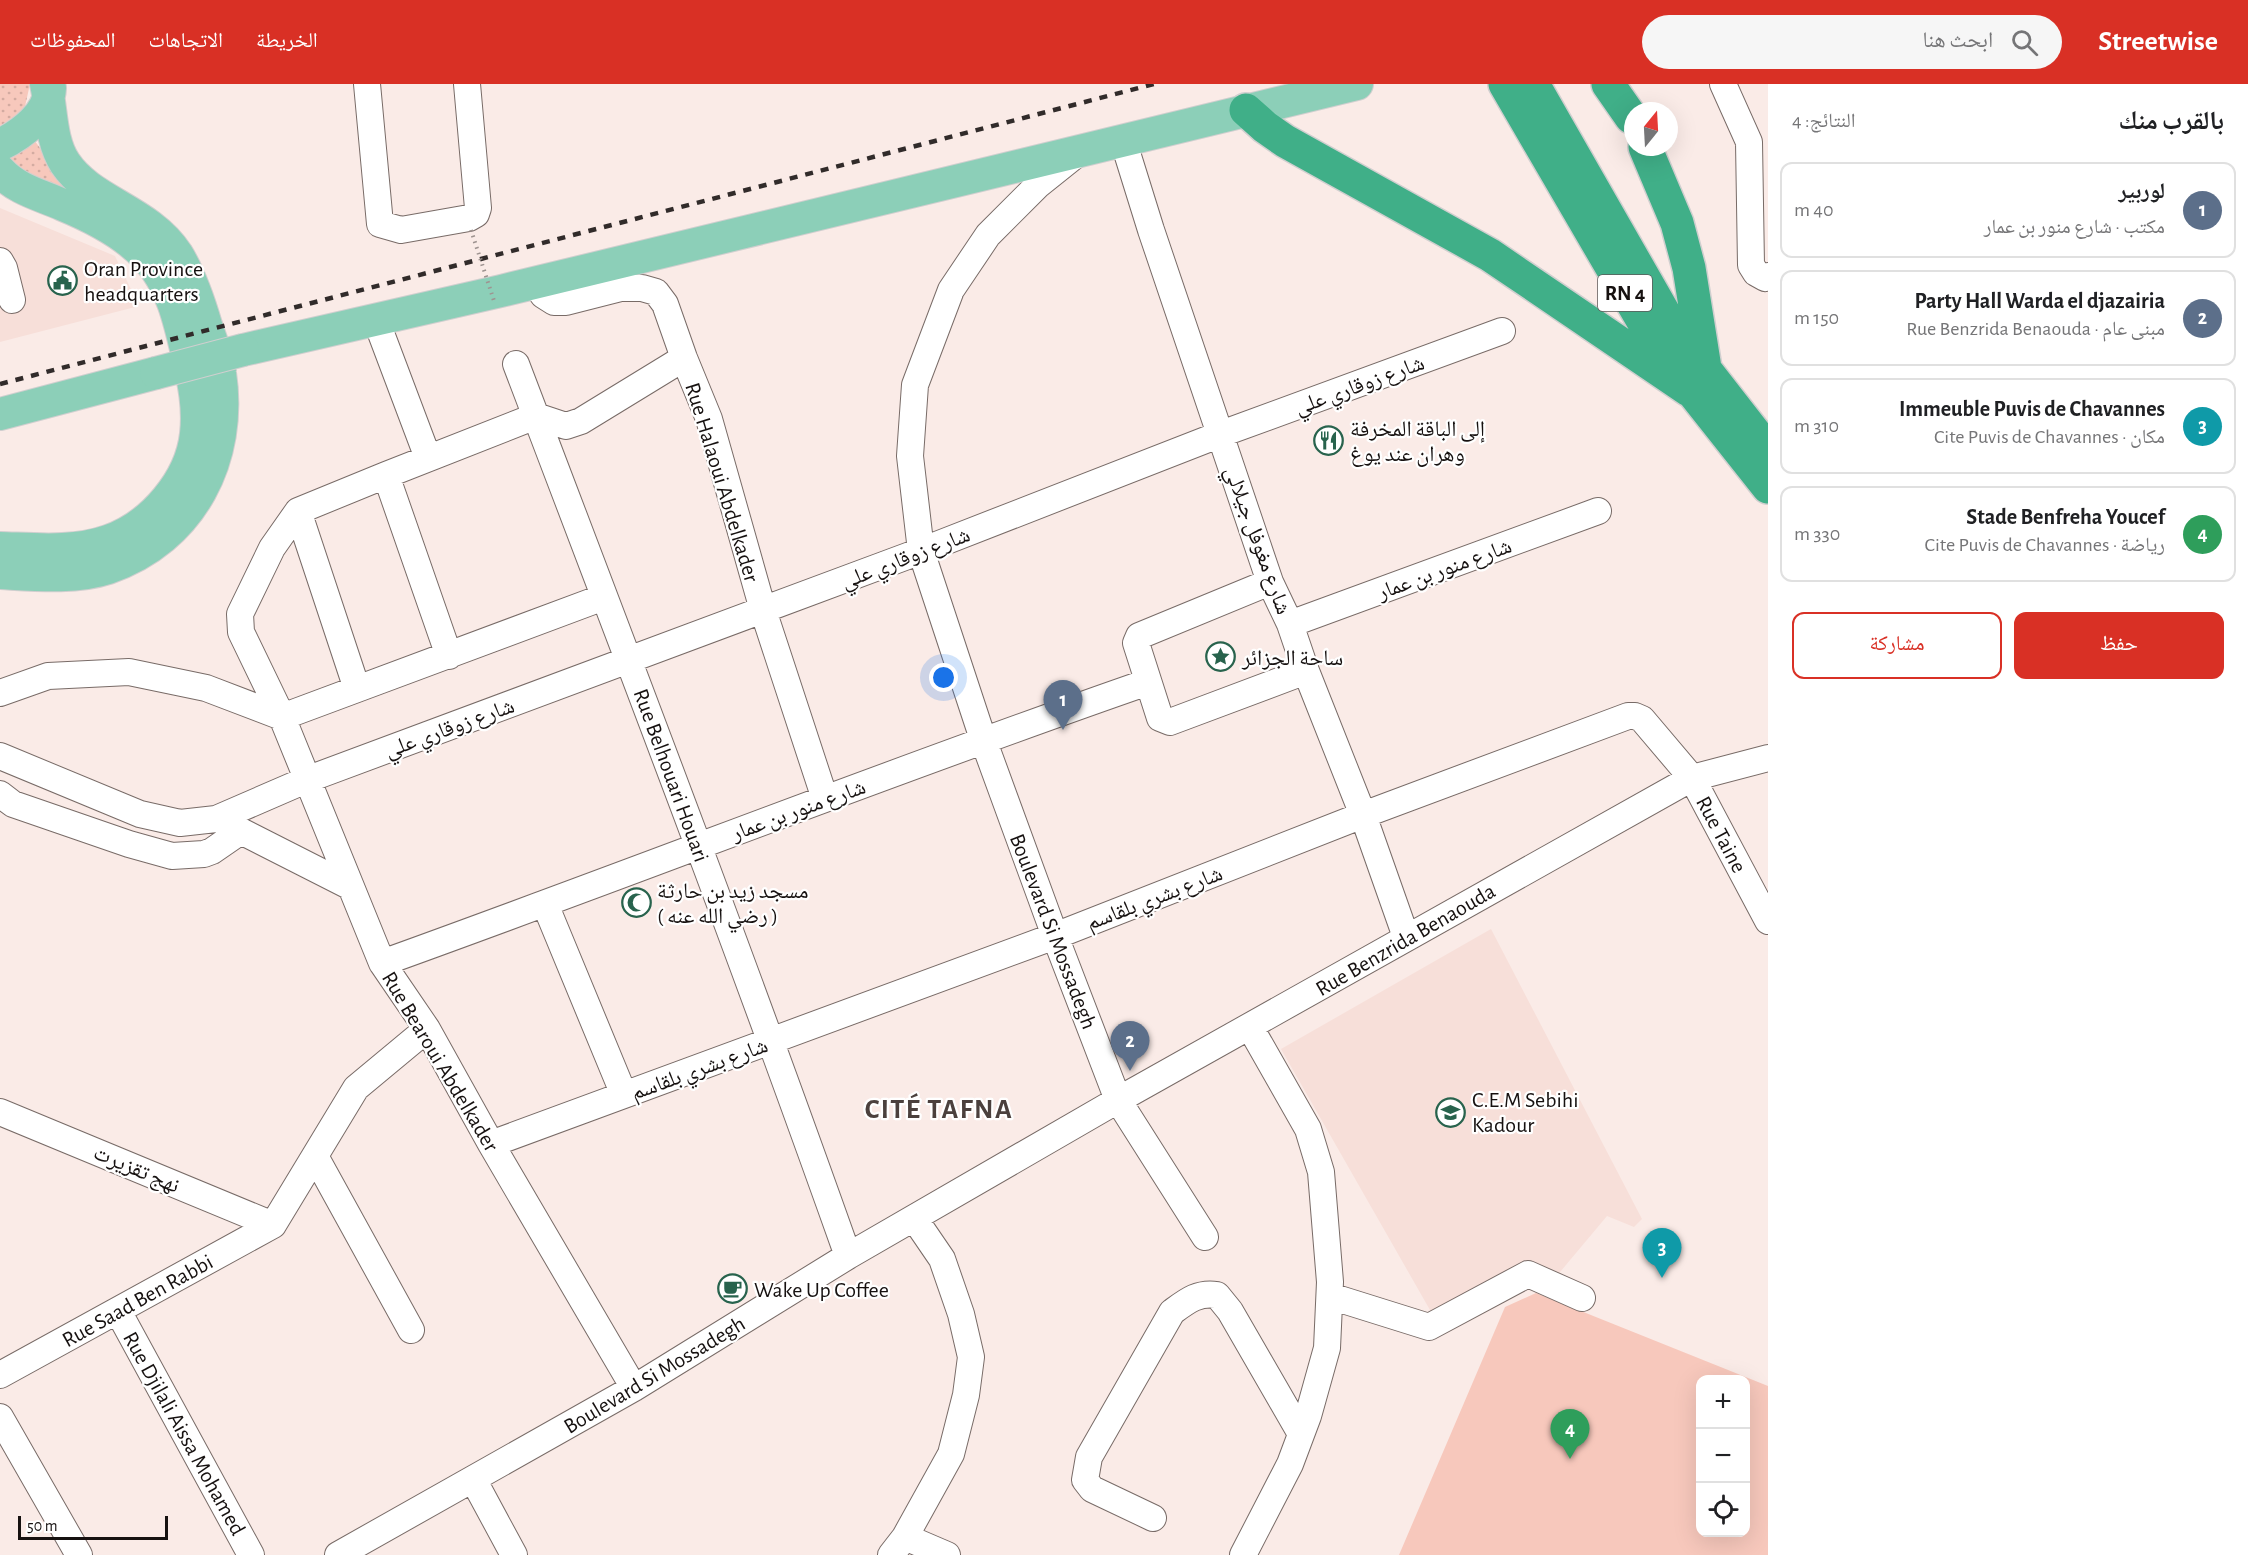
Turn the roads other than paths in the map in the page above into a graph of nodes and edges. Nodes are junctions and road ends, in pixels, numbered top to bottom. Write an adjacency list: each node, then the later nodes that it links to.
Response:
1 (367, 84): 2 (street)
2 (467, 84)
3 (1357, 84): 12 (main road)
4 (1505, 84): 26 (highway, RN 4)
5 (1533, 84): 26 (highway, RN 4)
6 (1608, 84): 11 (highway)
7 (1618, 84): 10 (highway)
8 (1723, 84): 19 (street)
9 (49, 88): 14 (main road); 38 (main road)
10 (1625, 102)
11 (1624, 107)
12 (1246, 110): 13 (main road); 26 (highway)
13 (1123, 140): 15 (main road); 29 (street, شارع مغوفل جيلالي)
14 (0, 145)
15 (1085, 148): 20 (main road); 37 (street, Boulevard Si Mossadegh)
16 (1649, 156): 26 (highway)
17 (5, 178): 36 (main road)
18 (0, 261): 21 (street)
19 (1768, 276)
20 (536, 282): 22 (main road); 24 (street, Rue Halaoui Abdelkader)
21 (12, 300)
22 (376, 320): 27 (main road, bridge); 31 (street)
23 (1502, 331): 29 (street, شارع زوقاري علي)
24 (684, 358): 28 (street); 41 (street, Rue Halaoui Abdelkader)
25 (516, 364): 28 (street, Rue Belhouari Houari)
26 (1698, 381): 30 (highway, RN 4); 33 (highway, RN 4)
27 (0, 414)
28 (536, 416): 31 (street); 40 (street, Rue Belhouari Houari)
29 (1221, 434): 37 (street, شارع زوقاري علي); 39 (street, شارع مغوفل جيلالي)
30 (1768, 450)
31 (428, 458): 32 (street)
32 (386, 475): 35 (street); 43 (street)
33 (1768, 487)
34 (1598, 511): 42 (street, شارع منور بن عمار)
35 (298, 512): 47 (street); 49 (street, Rue Bearoui Abdelkader)
36 (0, 548)
37 (921, 551): 41 (street, شارع زوقاري علي); 50 (street, Boulevard Si Mossadegh)
38 (0, 573)
39 (1270, 582): 42 (street, شارع مغوفل جيلالي); 46 (street)
40 (604, 597): 43 (street); 44 (street, Rue Belhouari Houari)
41 (762, 610): 44 (street, شارع زوقاري علي); 56 (street, Rue Halaoui Abdelkader)
42 (1290, 624): 45 (street, شارع مغوفل جيلالي)
43 (449, 656): 47 (street)
44 (630, 660): 54 (street, شارع زوقاري علي); 60 (street, Rue Belhouari Houari)
45 (1306, 671): 46 (street); 57 (street, شارع مغوفل جيلالي)
46 (1148, 682): 50 (street, شارع منور بن عمار)
47 (357, 689): 49 (street)
48 (0, 693): 49 (street)
49 (282, 717): 54 (street, Rue Bearoui Abdelkader)
50 (983, 739): 56 (street, شارع منور بن عمار); 64 (street, Boulevard Si Mossadegh)
51 (1768, 758): 53 (street, Rue Benzrida Benaouda)
52 (1, 761): 58 (street)
53 (1692, 778): 57 (street, شارع بشري بلقاسم); 63 (street, Rue Taine); 65 (street, Rue Benzrida Benaouda)
54 (306, 780): 58 (street, شارع زوقاري علي); 61 (street, Rue Bearoui Abdelkader)
55 (0, 794): 59 (street)
56 (825, 799): 60 (street, شارع منور بن عمار)
57 (1363, 815): 64 (street, شارع بشري بلقاسم); 65 (street, شارع مغوفل جيلالي)
58 (216, 819): 59 (street)
59 (241, 831): 61 (street)
60 (698, 846): 62 (street, شارع منور بن عمار); 69 (street, Rue Belhouari Houari)
61 (351, 887): 66 (street, Rue Bearoui Abdelkader)
62 (545, 904): 66 (street, شارع منور بن عمار); 70 (street)
63 (1768, 921)
64 (1055, 936): 69 (street, شارع بشري بلقاسم); 71 (street, Boulevard Si Mossadegh)
65 (1407, 937): 67 (street, Rue Benzrida Benaouda)
66 (382, 963): 68 (street, Rue Bearoui Abdelkader)
67 (1250, 1027): 71 (street, Rue Benzrida Benaouda); 79 (street)
68 (427, 1029): 73 (street, Rue Bearoui Abdelkader); 74 (street)
69 (772, 1041): 70 (street, شارع بشري بلقاسم); 78 (street, Rue Belhouari Houari)
70 (624, 1095): 73 (street, شارع بشري بلقاسم)
71 (1118, 1100): 75 (street, Boulevard Si Mossadegh); 77 (street)
72 (0, 1112): 76 (street, نهج تقزيرت)
73 (491, 1144): 84 (street, Rue Bearoui Abdelkader)
74 (315, 1156): 76 (street); 82 (street)
75 (914, 1218): 78 (street, Boulevard Si Mossadegh); 89 (street)
76 (273, 1225): 81 (street, Rue Saad Ben Rabbi)
77 (1205, 1237)
78 (848, 1256): 84 (street, Boulevard Si Mossadegh)
79 (1330, 1296): 80 (street); 86 (street)
80 (1582, 1298)
81 (118, 1311): 83 (street, Rue Saad Ben Rabbi); 91 (street, Rue Djilali Aissa Mohamed)
82 (411, 1330)
83 (0, 1375)
84 (634, 1388): 87 (street, Boulevard Si Mossadegh)
85 (0, 1417): 90 (street)
86 (1301, 1434): 88 (street); 95 (street)
87 (473, 1479): 92 (street, Boulevard Si Mossadegh); 93 (street)
88 (1153, 1518)
89 (898, 1546): 94 (street)
90 (79, 1555)
91 (251, 1555)
92 (338, 1555)
93 (514, 1555)
94 (947, 1555)
95 (1243, 1555)

